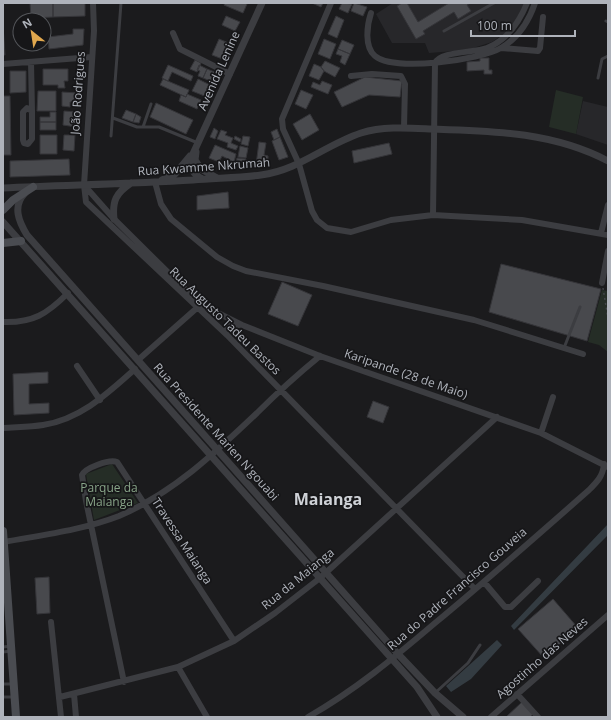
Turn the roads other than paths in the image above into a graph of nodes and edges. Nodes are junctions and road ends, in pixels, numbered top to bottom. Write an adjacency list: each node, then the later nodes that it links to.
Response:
1 (93, 3): 16 (street, João Rodrigues)
2 (121, 3): 25 (lane)
3 (262, 3): 20 (street, Avenida Lenine)
4 (331, 3): 32 (street)
5 (494, 3): 10 (lane)
6 (527, 3): 12 (street)
7 (535, 3): 13 (street)
8 (371, 13): 18 (street)
9 (543, 17): 14 (street)
10 (444, 31)
11 (173, 33): 20 (street)
12 (504, 37): 13 (street); 18 (street)
13 (509, 42): 14 (street)
14 (501, 48): 18 (street)
15 (608, 56): 22 (lane)
16 (92, 57): 17 (street); 37 (street, João Rodrigues)
17 (31, 62): 19 (street); 24 (street)
18 (435, 63): 28 (street)
19 (3, 64)
20 (230, 74): 30 (street, Avenida Lenine)
21 (351, 76): 27 (street)
22 (598, 78)
23 (151, 104): 26 (lane)
24 (32, 111): 24 (street)
25 (113, 118): 26 (lane); 29 (lane)
26 (143, 126): 30 (lane)
27 (404, 128): 28 (street, Rua Kwamme Nkrumah); 32 (street, Rua Kwamme Nkrumah)
28 (433, 129): 31 (street, Rua Kwamme Nkrumah); 42 (street)
29 (111, 136)
30 (197, 146): 33 (street); 34 (street, Avenida Lenine); 35 (street)
31 (608, 161)
32 (298, 164): 33 (street, Rua Kwamme Nkrumah); 42 (street)
33 (219, 178): 34 (street, Rua Kwamme Nkrumah)
34 (202, 179): 35 (street, Rua Kwamme Nkrumah)
35 (156, 182): 36 (street, Rua Kwamme Nkrumah); 57 (street)
36 (131, 183): 37 (street, Rua Kwamme Nkrumah); 43 (street)
37 (84, 184): 38 (street, Rua Kwamme Nkrumah); 43 (street, Rua Augusto Tadeu Bastos); 52 (street, Rua Augusto Tadeu Bastos)
38 (33, 187): 39 (street, Rua Kwamme Nkrumah); 41 (main road); 60 (street, Rua Presidente Marien N'gouabi)
39 (3, 188)
40 (608, 204): 45 (street)
41 (3, 210)
42 (433, 215): 45 (street)
43 (114, 219): 52 (street, Rua Augusto Tadeu Bastos)
44 (3, 222): 47 (street, Rua Presidente Marien N'gouabi)
45 (601, 233): 46 (street)
46 (608, 235)
47 (21, 242): 48 (main road); 51 (street, Rua Presidente Marien N'gouabi)
48 (3, 243)
49 (608, 251): 50 (street)
50 (602, 282)
51 (68, 293): 54 (street); 62 (street, Rua Presidente Marien N'gouabi)
52 (199, 305): 55 (street, Karipande (28 de Maio)); 56 (street, Rua Augusto Tadeu Bastos); 60 (street)
53 (580, 307): 57 (lane)
54 (3, 322)
55 (242, 325): 56 (street); 59 (street, Karipande (28 de Maio))
56 (227, 335): 63 (street, Rua Augusto Tadeu Bastos)
57 (564, 348): 58 (street)
58 (583, 354)
59 (320, 356): 63 (street); 66 (street, Karipande (28 de Maio))
60 (138, 360): 69 (street, Rua Presidente Marien N'gouabi)
61 (77, 366): 65 (street)
62 (135, 369): 65 (street); 70 (street, Rua Presidente Marien N'gouabi)
63 (280, 390): 69 (street); 73 (street, Rua Augusto Tadeu Bastos)
64 (553, 397): 68 (street)
65 (100, 400): 67 (street)
66 (497, 417): 68 (street, Karipande (28 de Maio)); 73 (street, Rua da Maianga)
67 (3, 428)
68 (540, 433): 71 (street, Karipande (28 de Maio))
69 (218, 450): 70 (street); 77 (street, Rua Presidente Marien N'gouabi)
70 (212, 455): 72 (street); 77 (street, Rua Presidente Marien N'gouabi)
71 (606, 465): 79 (street, Rua do Padre Francisco Gouveia)
72 (144, 504): 74 (street); 74 (street, Travessa Maianga); 84 (street, Travessa Maianga)
73 (398, 508): 77 (street, Rua da Maianga); 80 (street, Rua Augusto Tadeu Bastos)
74 (91, 524): 76 (street); 90 (street, Travessa Maianga)
75 (3, 531): 76 (main road)
76 (4, 542): 81 (main road)
77 (323, 575): 84 (street, Rua da Maianga); 87 (street, Rua Presidente Marien N'gouabi); 88 (street, Rua Presidente Marien N'gouabi)
78 (538, 581): 79 (street)
79 (484, 582): 80 (street, Rua do Padre Francisco Gouveia)
80 (475, 590): 87 (street, Rua do Padre Francisco Gouveia)
81 (6, 613): 86 (main road)
82 (608, 615): 95 (street, Agostinho das Neves)
83 (51, 622): 97 (street)
84 (234, 641): 89 (street, Rua da Maianga)
85 (480, 645): 93 (lane)
86 (7, 649): 92 (main road)
87 (398, 654): 88 (street, Rua do Padre Francisco Gouveia); 93 (street, Rua Presidente Marien N'gouabi)
88 (392, 659): 103 (street, Rua do Padre Francisco Gouveia); 104 (street, Rua Presidente Marien N'gouabi)
89 (178, 667): 90 (street, Rua da Maianga); 102 (street)
90 (124, 682): 94 (street, Rua da Maianga)
91 (3, 684): 92 (lane)
92 (14, 684): 96 (main road)
93 (434, 693): 106 (street, Rua Presidente Marien N'gouabi)
94 (74, 694): 97 (street); 101 (street)
95 (518, 694): 107 (street, Agostinho das Neves); 108 (street)
96 (15, 697): 98 (lane); 99 (main road)
97 (60, 697): 100 (street)
98 (3, 698)
99 (16, 717)
100 (61, 717)
101 (76, 717)
102 (207, 717)
103 (308, 717)
104 (437, 717)
105 (455, 717): 106 (street)
106 (463, 717)
107 (491, 717)
108 (538, 717)

